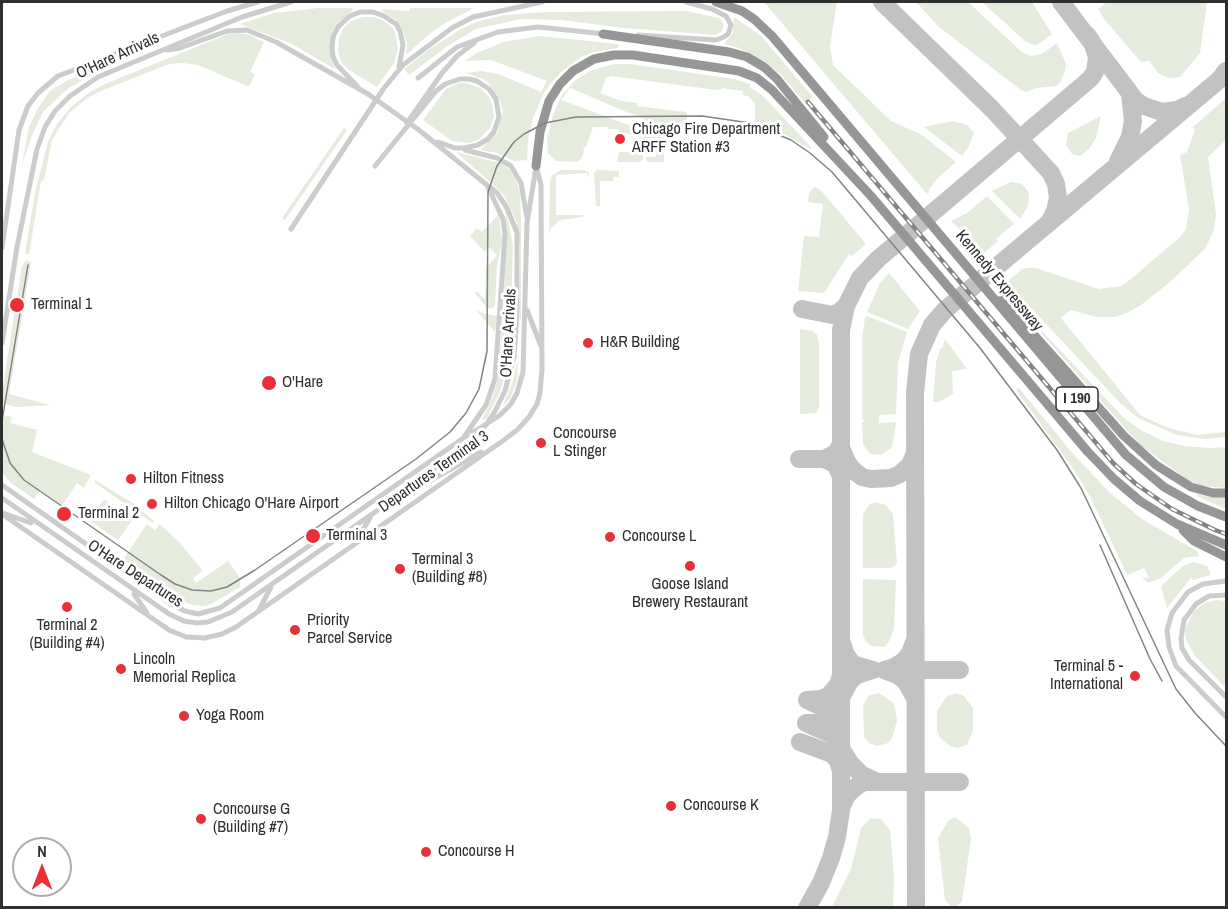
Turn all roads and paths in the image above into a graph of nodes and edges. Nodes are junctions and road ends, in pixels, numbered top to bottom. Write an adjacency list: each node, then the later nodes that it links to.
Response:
1 (258, 2): 21 (street)
2 (291, 2): 8 (street, O'Hare Arrivals)
3 (542, 2): 9 (street)
4 (686, 2): 7 (street)
5 (716, 2): 22 (highway, Kennedy Expressway / I 190)
6 (498, 32): 7 (street); 10 (street); 13 (street)
7 (603, 34): 17 (highway)
8 (162, 51): 11 (street); 24 (street, O'Hare Arrivals)
9 (399, 68): 11 (street); 20 (street)
10 (417, 78)
11 (360, 89): 12 (street, bridge)
12 (429, 137): 14 (street); 18 (street)
13 (394, 141): 14 (street); 15 (street)
14 (455, 148): 19 (street)
15 (375, 166)
16 (536, 166): 17 (highway); 19 (street, O'Hare Arrivals); 25 (street)
17 (850, 173): 35 (highway, I 190)
18 (487, 185): 26 (street); 31 (street, bridge)
19 (527, 222): 23 (street, O'Hare Arrivals)
20 (291, 228)
21 (2, 248)
22 (954, 250): 29 (highway); 34 (highway, Kennedy Expressway / I 190)
23 (525, 305): 25 (street); 26 (street, O'Hare Arrivals)
24 (2, 343)
25 (542, 350): 27 (street)
26 (462, 440): 28 (street, O'Hare Arrivals)
27 (504, 440): 31 (street, O'Hare Departures, bridge); 37 (street, Departures Terminal 3)
28 (2, 485)
29 (1227, 493)
30 (2, 498): 36 (street, O'Hare Departures)
31 (395, 498): 33 (street, O'Hare Departures)
32 (2, 513): 36 (street); 45 (street)
33 (372, 514): 37 (street); 41 (street, O'Hare Departures)
34 (1227, 518)
35 (1177, 524): 38 (highway, I 190); 39 (highway)
36 (39, 526): 42 (street, O'Hare Departures)
37 (354, 544): 44 (street, Departures Terminal 3)
38 (1227, 544)
39 (1227, 557)
40 (1227, 581): 47 (street)
41 (273, 584): 42 (street, O'Hare Departures); 44 (street)
42 (131, 590): 45 (street)
43 (1227, 595): 46 (street)
44 (258, 612): 45 (street, Departures Terminal 3)
45 (151, 619)
46 (1227, 697)
47 (1227, 717)

